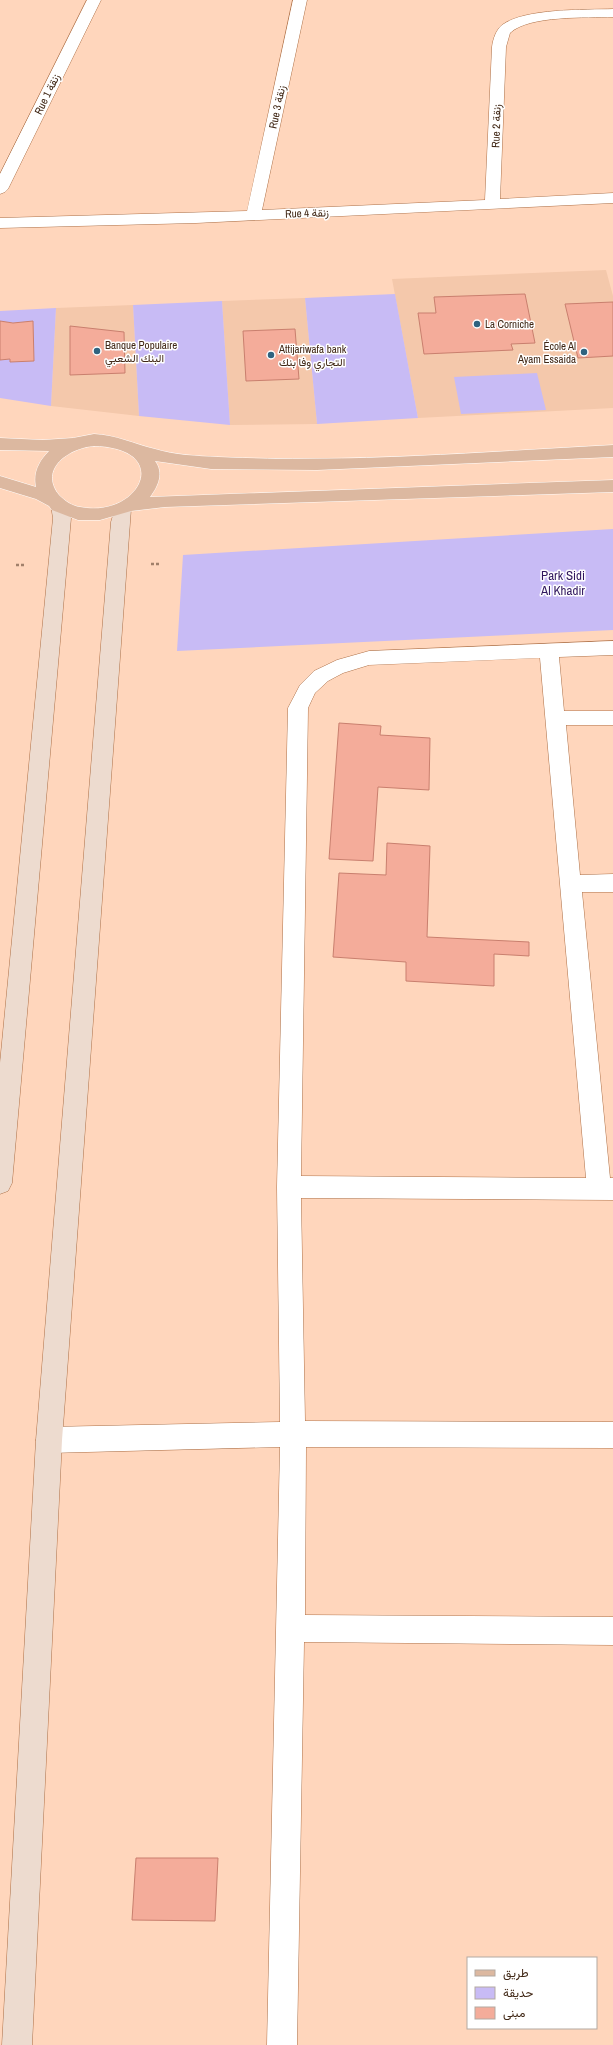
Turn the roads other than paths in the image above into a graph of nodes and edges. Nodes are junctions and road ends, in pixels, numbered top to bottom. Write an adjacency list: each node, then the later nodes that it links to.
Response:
1 (94, 0): 4 (street, Rue 1 زنقة)
2 (300, 0): 7 (street, Rue 3 زنقة)
3 (613, 13): 6 (street, Rue 2 زنقة)
4 (0, 189)
5 (613, 198): 6 (street, Rue 4 زنقة)
6 (492, 202): 7 (street, Rue 4 زنقة)
7 (254, 214): 8 (street, Rue 4 زنقة)
8 (0, 223)
9 (0, 444): 10 (main road)
10 (75, 444): 11 (main road); 15 (main road)
11 (137, 449): 12 (main road); 16 (main road)
12 (613, 451)
13 (0, 482): 15 (main road)
14 (613, 486): 16 (main road)
15 (57, 503): 16 (main road); 23 (main road)
16 (126, 507): 28 (main road)
17 (613, 648): 18 (street)
18 (549, 651): 19 (street); 24 (street)
19 (557, 718): 20 (street); 22 (street)
20 (613, 718)
21 (613, 883): 22 (street)
22 (572, 884): 25 (street)
23 (0, 1183)
24 (289, 1187): 25 (street); 26 (street)
25 (606, 1189)
26 (293, 1434): 27 (street); 28 (street); 29 (street)
27 (613, 1435)
28 (49, 1440): 31 (main road)
29 (291, 1628): 30 (street); 32 (street)
30 (613, 1631)
31 (17, 2045)
32 (282, 2045)

